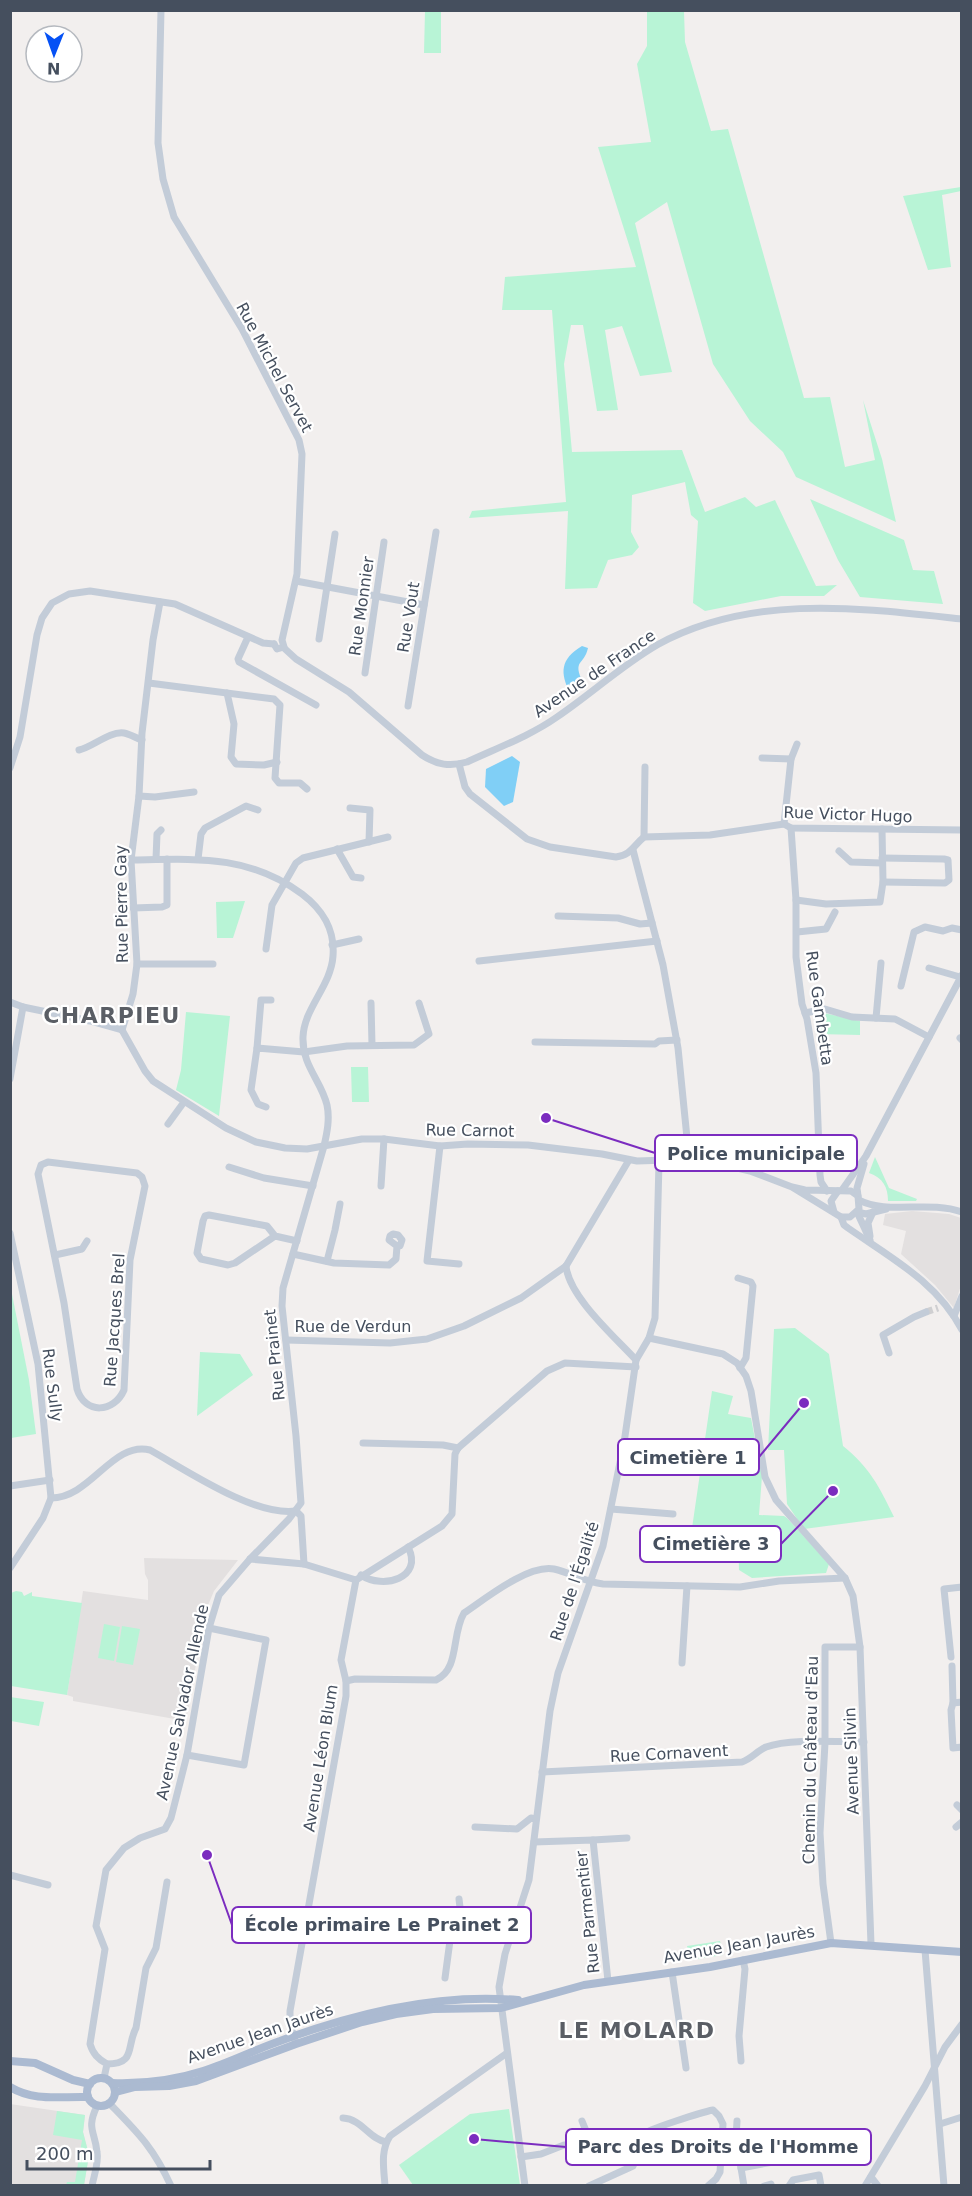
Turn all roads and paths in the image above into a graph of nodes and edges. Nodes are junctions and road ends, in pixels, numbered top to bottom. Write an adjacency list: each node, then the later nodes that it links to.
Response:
1 (160, 10): 5 (street, Rue Michel Servet)
2 (436, 532): 9 (street, Rue Vout)
3 (334, 534): 6 (street)
4 (384, 542): 7 (street, Rue Monnier)
5 (296, 581): 6 (street); 13 (street, Rue Michel Servet)
6 (327, 587): 7 (street); 12 (street)
7 (375, 596): 9 (street); 14 (street, Rue Monnier)
8 (160, 602): 11 (street); 15 (street, Rue Pierre Gay); 27 (street)
9 (424, 605): 18 (street, Rue Vout)
10 (962, 619): 25 (street, Avenue de France)
11 (248, 637): 13 (street); 17 (street)
12 (320, 639)
13 (283, 644): 25 (street)
14 (365, 673)
15 (149, 683): 16 (street); 19 (street, Rue Pierre Gay)
16 (227, 693): 24 (street); 24 (street)
17 (316, 705)
18 (408, 706)
19 (142, 740): 21 (street); 30 (street, Rue Pierre Gay)
20 (797, 744): 23 (street, Rue Gambetta)
21 (79, 750)
22 (762, 758): 23 (street)
23 (791, 759): 33 (street, Rue Gambetta)
24 (277, 762): 28 (street)
25 (459, 764): 41 (street)
26 (645, 767): 38 (street)
27 (10, 768)
28 (307, 789)
29 (194, 792): 30 (street)
30 (139, 796): 46 (street, Rue Pierre Gay)
31 (350, 808): 39 (street)
32 (258, 810): 45 (street)
33 (787, 826): 34 (street, Rue Victor Hugo); 38 (street, Rue Victor Hugo); 51 (street, Rue Gambetta)
34 (882, 829): 36 (street, Rue Victor Hugo); 47 (street)
35 (160, 830): 43 (street)
36 (962, 830)
37 (388, 837): 39 (street)
38 (644, 837): 41 (street)
39 (369, 842): 40 (street)
40 (338, 849): 48 (street); 49 (street)
41 (633, 850): 55 (street)
42 (839, 851): 47 (street)
43 (156, 859): 44 (street); 46 (street)
44 (167, 859): 45 (street); 52 (street)
45 (198, 859): 49 (street)
46 (131, 860): 52 (street, Rue Pierre Gay)
47 (882, 861): 50 (street); 50 (street)
48 (361, 878)
49 (285, 882): 60 (street); 61 (street)
50 (883, 882): 51 (street)
51 (796, 900): 57 (street, Rue Gambetta)
52 (134, 908): 64 (street, Rue Pierre Gay)
53 (835, 912): 57 (street)
54 (558, 916): 55 (street)
55 (652, 922): 59 (street)
56 (962, 930): 68 (street)
57 (797, 933): 74 (street, Rue Gambetta)
58 (359, 939): 60 (street)
59 (657, 941): 62 (street); 78 (street)
60 (332, 945): 82 (street)
61 (266, 949)
62 (479, 961)
63 (881, 963): 75 (street)
64 (137, 964): 65 (street); 76 (street, Rue Pierre Gay)
65 (213, 964)
66 (929, 968): 67 (street)
67 (960, 980): 77 (street)
68 (901, 986)
69 (271, 1000): 81 (street)
70 (10, 1002): 73 (street)
71 (371, 1003): 80 (street)
72 (419, 1003): 80 (street)
73 (23, 1007): 76 (street); 83 (street)
74 (806, 1013): 75 (street); 99 (street, Rue Gambetta)
75 (876, 1018): 77 (street)
76 (122, 1030): 84 (street, Rue Carnot)
77 (929, 1037): 90 (street)
78 (677, 1040): 79 (street); 91 (street)
79 (535, 1042)
80 (372, 1046): 82 (street)
81 (257, 1048): 82 (street); 85 (street)
82 (304, 1052): 88 (street, Rue Prainet)
83 (10, 1079)
84 (184, 1102): 86 (street); 88 (street, Rue Carnot)
85 (266, 1107)
86 (168, 1124)
87 (384, 1139): 88 (street, Rue Carnot); 89 (street, Rue Carnot); 96 (street)
88 (324, 1146): 95 (street, Rue Prainet)
89 (440, 1146): 92 (street, Rue Carnot); 116 (street)
90 (866, 1156): 98 (street); 100 (street)
91 (689, 1158): 93 (street, Rue Carnot); 97 (street, Rue Carnot)
92 (629, 1160): 93 (street, Rue Carnot); 117 (street, Rue de Verdun)
93 (659, 1162): 125 (street, Rue de l'Égalité)
94 (229, 1167): 95 (street)
95 (313, 1186): 110 (street, Rue Prainet)
96 (381, 1186)
97 (792, 1187): 99 (street); 106 (street)
98 (840, 1190): 99 (street); 100 (street); 106 (street)
99 (827, 1191)
100 (858, 1198): 102 (street); 103 (street)
101 (340, 1204): 115 (street)
102 (892, 1207): 104 (street); 105 (street)
103 (856, 1212): 104 (street); 106 (street); 111 (street)
104 (873, 1212): 111 (street)
105 (962, 1212)
106 (837, 1215): 111 (street)
107 (10, 1233): 132 (street, Rue Sully)
108 (275, 1236): 108 (street); 110 (street)
109 (87, 1241): 114 (street)
110 (297, 1241): 113 (street, Rue Prainet)
111 (872, 1243): 120 (street)
112 (397, 1246): 115 (street)
113 (293, 1254): 115 (street); 126 (street, Rue Prainet)
114 (55, 1255): 114 (street, Rue Jacques Brel)
115 (327, 1261)
116 (459, 1264)
117 (566, 1266): 126 (street, Rue de Verdun); 128 (street)
118 (738, 1278): 129 (street)
119 (962, 1296): 123 (street)
120 (946, 1305): 121 (street); 123 (street)
121 (938, 1308)
122 (927, 1312): 127 (street)
123 (954, 1316): 124 (street)
124 (962, 1330)
125 (649, 1338): 128 (street, Rue de l'Égalité); 129 (street)
126 (286, 1340): 136 (street, Rue Prainet)
127 (889, 1353)
128 (636, 1363): 131 (street); 135 (street, Rue de l'Égalité)
129 (740, 1368): 143 (street)
130 (363, 1443): 131 (street)
131 (458, 1448): 138 (street)
132 (50, 1480): 133 (street); 134 (street, Rue Sully)
133 (10, 1486)
134 (51, 1498): 136 (street); 141 (street, Rue Sully)
135 (611, 1509): 137 (street); 144 (street, Rue de l'Égalité)
136 (296, 1511): 139 (street, Avenue Salvador Allende); 140 (street, Rue Prainet)
137 (672, 1514)
138 (408, 1546): 142 (street); 142 (street)
139 (250, 1559): 140 (street); 147 (street, Avenue Salvador Allende)
140 (304, 1564): 142 (street)
141 (10, 1568)
142 (358, 1577): 152 (street, Avenue Léon Blum)
143 (845, 1578): 145 (street); 148 (street, Avenue Silvin)
144 (591, 1583): 145 (street); 152 (street); 158 (street, Rue de l'Égalité)
145 (687, 1586): 150 (street)
146 (962, 1587): 149 (street)
147 (209, 1628): 157 (street, Avenue Salvador Allende); 157 (street)
148 (860, 1647): 154 (street, Avenue Silvin); 155 (street, Chemin du Château d'Eau)
149 (951, 1657)
150 (682, 1662)
151 (952, 1666): 153 (street)
152 (346, 1681): 180 (street, Avenue Léon Blum)
153 (957, 1703): 156 (street)
154 (864, 1742): 155 (street, Rue Cornavent); 171 (street, Avenue Silvin)
155 (825, 1743): 158 (street, Rue Cornavent); 170 (street, Chemin du Château d'Eau)
156 (962, 1747)
157 (187, 1755): 184 (street, Avenue Salvador Allende)
158 (542, 1772): 159 (street, Rue de l'Égalité)
159 (536, 1819): 160 (street); 163 (street, Rue de l'Égalité)
160 (475, 1827)
161 (627, 1838): 162 (street, Rue Parmentier)
162 (593, 1840): 163 (street, Rue Parmentier); 177 (street, Rue Parmentier)
163 (534, 1842): 169 (street, Rue de l'Égalité)
164 (10, 1875): 166 (street)
165 (167, 1882): 184 (street)
166 (48, 1885)
167 (459, 1899): 168 (street)
168 (462, 1924): 169 (street); 176 (street)
169 (513, 1926): 178 (street, Rue de l'Égalité)
170 (831, 1942): 171 (main road, Avenue Jean Jaurès); 174 (main road, Avenue Jean Jaurès)
171 (872, 1944): 172 (main road, Avenue Jean Jaurès)
172 (925, 1950): 173 (main road, Avenue Jean Jaurès); 186 (street)
173 (962, 1952)
174 (744, 1960): 175 (main road, Avenue Jean Jaurès); 183 (street)
175 (672, 1972): 177 (main road, Avenue Jean Jaurès); 185 (street)
176 (445, 1978)
177 (608, 1981): 178 (main road, Avenue Jean Jaurès)
178 (500, 2003): 180 (main road, Avenue Jean Jaurès); 181 (street, Rue de l'Égalité)
179 (962, 2024): 186 (street)
180 (294, 2040): 188 (main road, Avenue Jean Jaurès)
181 (507, 2054): 199 (street); 201 (street, Rue de l'Égalité)
182 (10, 2061): 187 (main road)
183 (741, 2061)
184 (107, 2064): 188 (street)
185 (686, 2068)
186 (934, 2068): 197 (street); 204 (street)
187 (90, 2084): 188 (main road); 190 (main road)
188 (111, 2084): 191 (main road)
189 (10, 2087): 190 (main road)
190 (88, 2097): 192 (main road)
191 (110, 2104): 192 (main road); 206 (street)
192 (97, 2106): 205 (street)
193 (962, 2117): 197 (street)
194 (343, 2118): 199 (street)
195 (582, 2121): 198 (street)
196 (738, 2121): 203 (street)
197 (940, 2124): 216 (street)
198 (588, 2141): 200 (street); 200 (street)
199 (386, 2142): 207 (street)
200 (575, 2147): 201 (street)
201 (521, 2157): 208 (street, Rue de l'Égalité)
202 (773, 2162): 203 (street)
203 (741, 2168): 211 (street)
204 (871, 2177): 214 (street); 215 (street)
205 (92, 2186)
206 (171, 2186)
207 (385, 2186)
208 (525, 2186)
209 (589, 2186): 210 (street)
210 (708, 2186)
211 (744, 2186)
212 (789, 2186): 213 (street)
213 (821, 2186)
214 (864, 2186)
215 (878, 2186)
216 (944, 2186)

